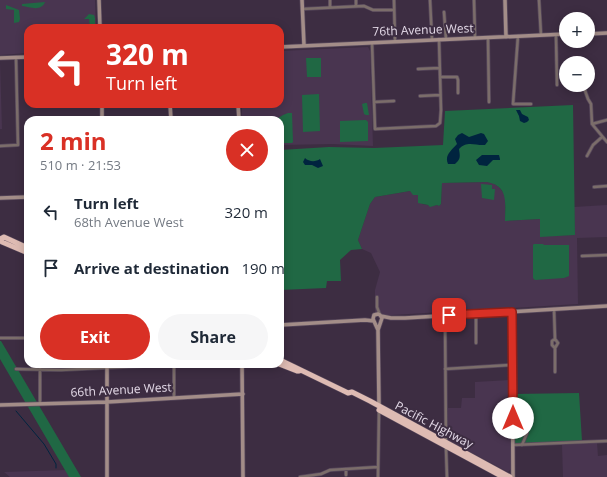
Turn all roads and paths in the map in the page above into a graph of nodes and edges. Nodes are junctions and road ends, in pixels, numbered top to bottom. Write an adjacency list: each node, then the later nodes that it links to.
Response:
1 (99, 0): 15 (street)
2 (301, 0): 12 (street)
3 (330, 0): 11 (street)
4 (356, 0): 10 (street)
5 (394, 0): 13 (street)
6 (430, 0): 25 (street)
7 (474, 0): 23 (street)
8 (505, 0): 22 (street)
9 (539, 0): 18 (street)
10 (356, 6): 11 (street); 13 (street)
11 (330, 7): 12 (street)
12 (302, 9): 30 (street)
13 (394, 10): 28 (street)
14 (444, 12): 27 (street)
15 (100, 24)
16 (607, 33): 17 (street)
17 (595, 34)
18 (541, 35): 19 (street, 76th Avenue West); 21 (street, 76th Avenue West)
19 (556, 35): 20 (street, 76th Avenue West); 38 (street)
20 (559, 35)
21 (518, 36): 22 (street, 76th Avenue West); 46 (street)
22 (506, 37): 24 (street, 76th Avenue West)
23 (475, 38): 24 (street, 76th Avenue West); 27 (street, 76th Avenue West)
24 (488, 38): 45 (street)
25 (432, 39): 26 (street, 76th Avenue West); 28 (street, 76th Avenue West)
26 (439, 39): 27 (street, 76th Avenue West); 36 (street)
27 (446, 39)
28 (395, 41): 29 (street, 76th Avenue West)
29 (372, 43): 30 (street, 76th Avenue West); 44 (street)
30 (304, 45): 31 (street, 76th Avenue West)
31 (284, 47)
32 (16, 57): 33 (street); 34 (street); 51 (street)
33 (24, 57)
34 (0, 58)
35 (418, 68): 36 (street)
36 (440, 68): 37 (street)
37 (440, 77): 40 (street); 41 (street)
38 (557, 85)
39 (585, 92): 48 (street)
40 (458, 93)
41 (440, 95): 42 (street); 44 (street)
42 (420, 96)
43 (394, 101): 44 (street)
44 (374, 102)
45 (489, 102)
46 (530, 104)
47 (607, 120): 48 (street)
48 (592, 124): 49 (street)
49 (602, 137): 50 (street); 52 (street)
50 (607, 142)
51 (0, 146)
52 (587, 156)
53 (594, 186): 54 (street)
54 (607, 186)
55 (24, 197): 56 (street)
56 (0, 198)
57 (0, 239): 58 (highway); 59 (highway)
58 (24, 246)
59 (24, 251)
60 (607, 255): 61 (street)
61 (582, 256)
62 (376, 297): 64 (street)
63 (607, 306): 65 (street)
64 (377, 307): 68 (street); 70 (street)
65 (554, 309): 66 (street); 79 (street)
66 (512, 312): 67 (street); 83 (street)
67 (476, 313): 69 (street); 80 (street)
68 (381, 315): 70 (street); 71 (street); 73 (street)
69 (445, 315): 71 (street); 91 (street)
70 (374, 316): 72 (street); 74 (street)
71 (391, 318): 73 (street)
72 (365, 320): 74 (street); 75 (street)
73 (381, 321): 74 (street); 76 (street)
74 (374, 322): 76 (street)
75 (284, 325)
76 (378, 330): 99 (street)
77 (0, 338): 78 (street)
78 (24, 338)
79 (555, 339): 81 (street); 81 (street)
80 (476, 343)
81 (554, 348): 93 (street)
82 (284, 362): 92 (highway, Pacific Highway)
83 (513, 365): 91 (street); 105 (street)
84 (284, 366): 92 (highway, Pacific Highway)
85 (82, 368): 90 (street)
86 (107, 368): 96 (street)
87 (174, 368): 95 (street)
88 (242, 368): 94 (street)
89 (16, 369): 90 (street)
90 (40, 369): 97 (street)
91 (445, 369): 101 (street)
92 (300, 370): 99 (highway, Pacific Highway)
93 (555, 372)
94 (243, 394): 95 (street, 66th Avenue West); 113 (street)
95 (174, 398): 96 (street, 66th Avenue West)
96 (107, 402): 97 (street, 66th Avenue West); 112 (street)
97 (40, 404): 98 (street, 66th Avenue West)
98 (0, 405)
99 (379, 408): 102 (highway, Pacific Highway); 104 (highway, Pacific Highway); 109 (street)
100 (527, 433): 106 (street)
101 (446, 434): 102 (street); 104 (street)
102 (439, 438): 104 (highway, Pacific Highway)
103 (607, 441): 106 (street)
104 (446, 444): 107 (highway, Pacific Highway); 108 (street); 118 (highway, Pacific Highway)
105 (513, 445): 106 (street); 119 (street)
106 (522, 445)
107 (454, 451): 108 (street); 117 (highway, Pacific Highway)
108 (446, 457): 116 (street)
109 (378, 467): 110 (street); 115 (street)
110 (346, 469): 111 (street); 114 (street)
111 (346, 475)
112 (107, 477)
113 (244, 477)
114 (300, 477)
115 (378, 477)
116 (446, 477)
117 (503, 477)
118 (510, 477)
119 (513, 477)

